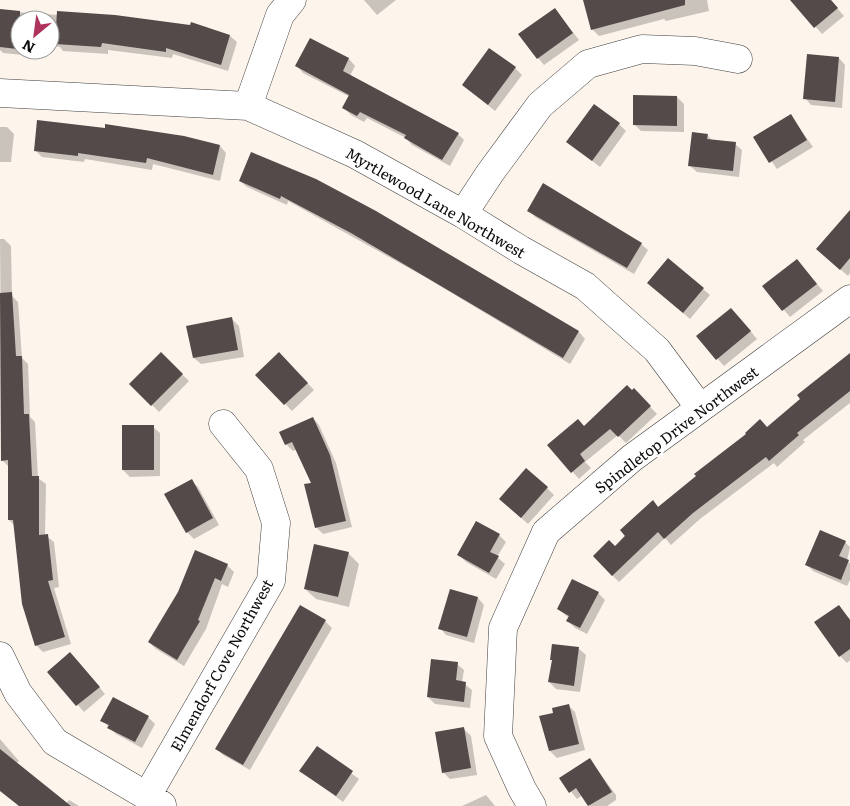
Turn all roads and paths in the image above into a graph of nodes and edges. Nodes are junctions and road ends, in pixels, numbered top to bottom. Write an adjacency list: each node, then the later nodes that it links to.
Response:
1 (292, 0): 4 (street)
2 (738, 59): 5 (street)
3 (0, 93): 4 (street, Myrtlewood Lane Northwest)
4 (248, 106): 5 (street, Myrtlewood Lane Northwest)
5 (463, 214): 7 (street, Myrtlewood Lane Northwest)
6 (850, 299): 7 (street, Spindletop Drive Northwest)
7 (700, 408): 11 (street, Spindletop Drive Northwest)
8 (224, 424): 10 (street, Elmendorf Cove Northwest)
9 (0, 656): 10 (street)
10 (155, 801)
11 (532, 806)

